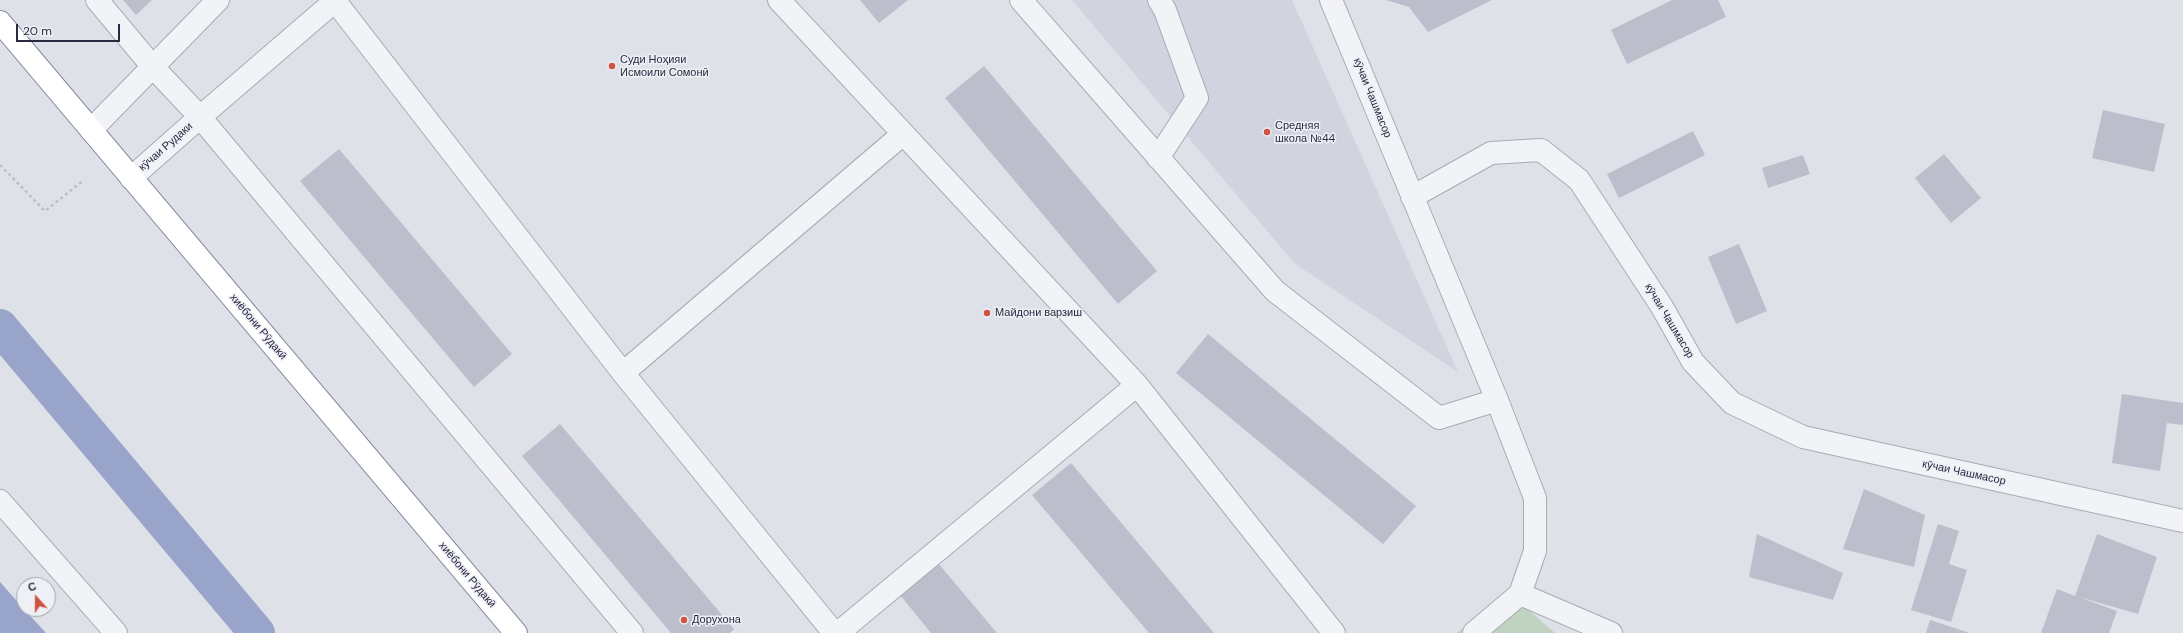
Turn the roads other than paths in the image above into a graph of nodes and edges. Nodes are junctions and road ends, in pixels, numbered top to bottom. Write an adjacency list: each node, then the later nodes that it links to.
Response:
1 (97, 0): 9 (street)
2 (218, 0): 9 (street)
3 (335, 0): 10 (street, кӯчаи Рудаки); 16 (street)
4 (779, 0): 12 (street)
5 (1021, 0): 13 (street)
6 (1159, 0): 13 (street)
7 (1331, 0): 15 (street, кӯчаи Чашмасор)
8 (0, 22): 11 (highway, хиёбони Рӯдакӣ)
9 (152, 66): 10 (street); 11 (street)
10 (200, 117): 14 (street, кӯчаи Рудаки); 24 (street)
11 (91, 130): 14 (highway, хиёбони Рӯдакӣ)
12 (903, 134): 16 (street); 17 (street)
13 (1158, 158): 18 (street)
14 (131, 178): 23 (highway, хиёбони Рӯдакӣ)
15 (1412, 196): 18 (street, кӯчаи Чашмасор); 20 (street, кӯчаи Чашмасор)
16 (623, 373): 25 (street)
17 (1137, 385): 26 (street); 27 (street)
18 (1497, 400): 21 (street, кӯчаи Чашмасор)
19 (0, 501): 22 (street)
20 (2183, 521)
21 (1520, 594): 28 (street); 29 (street)
22 (116, 633)
23 (516, 633)
24 (632, 633)
25 (834, 633)
26 (838, 633)
27 (1334, 633)
28 (1474, 633)
29 (1611, 633)

